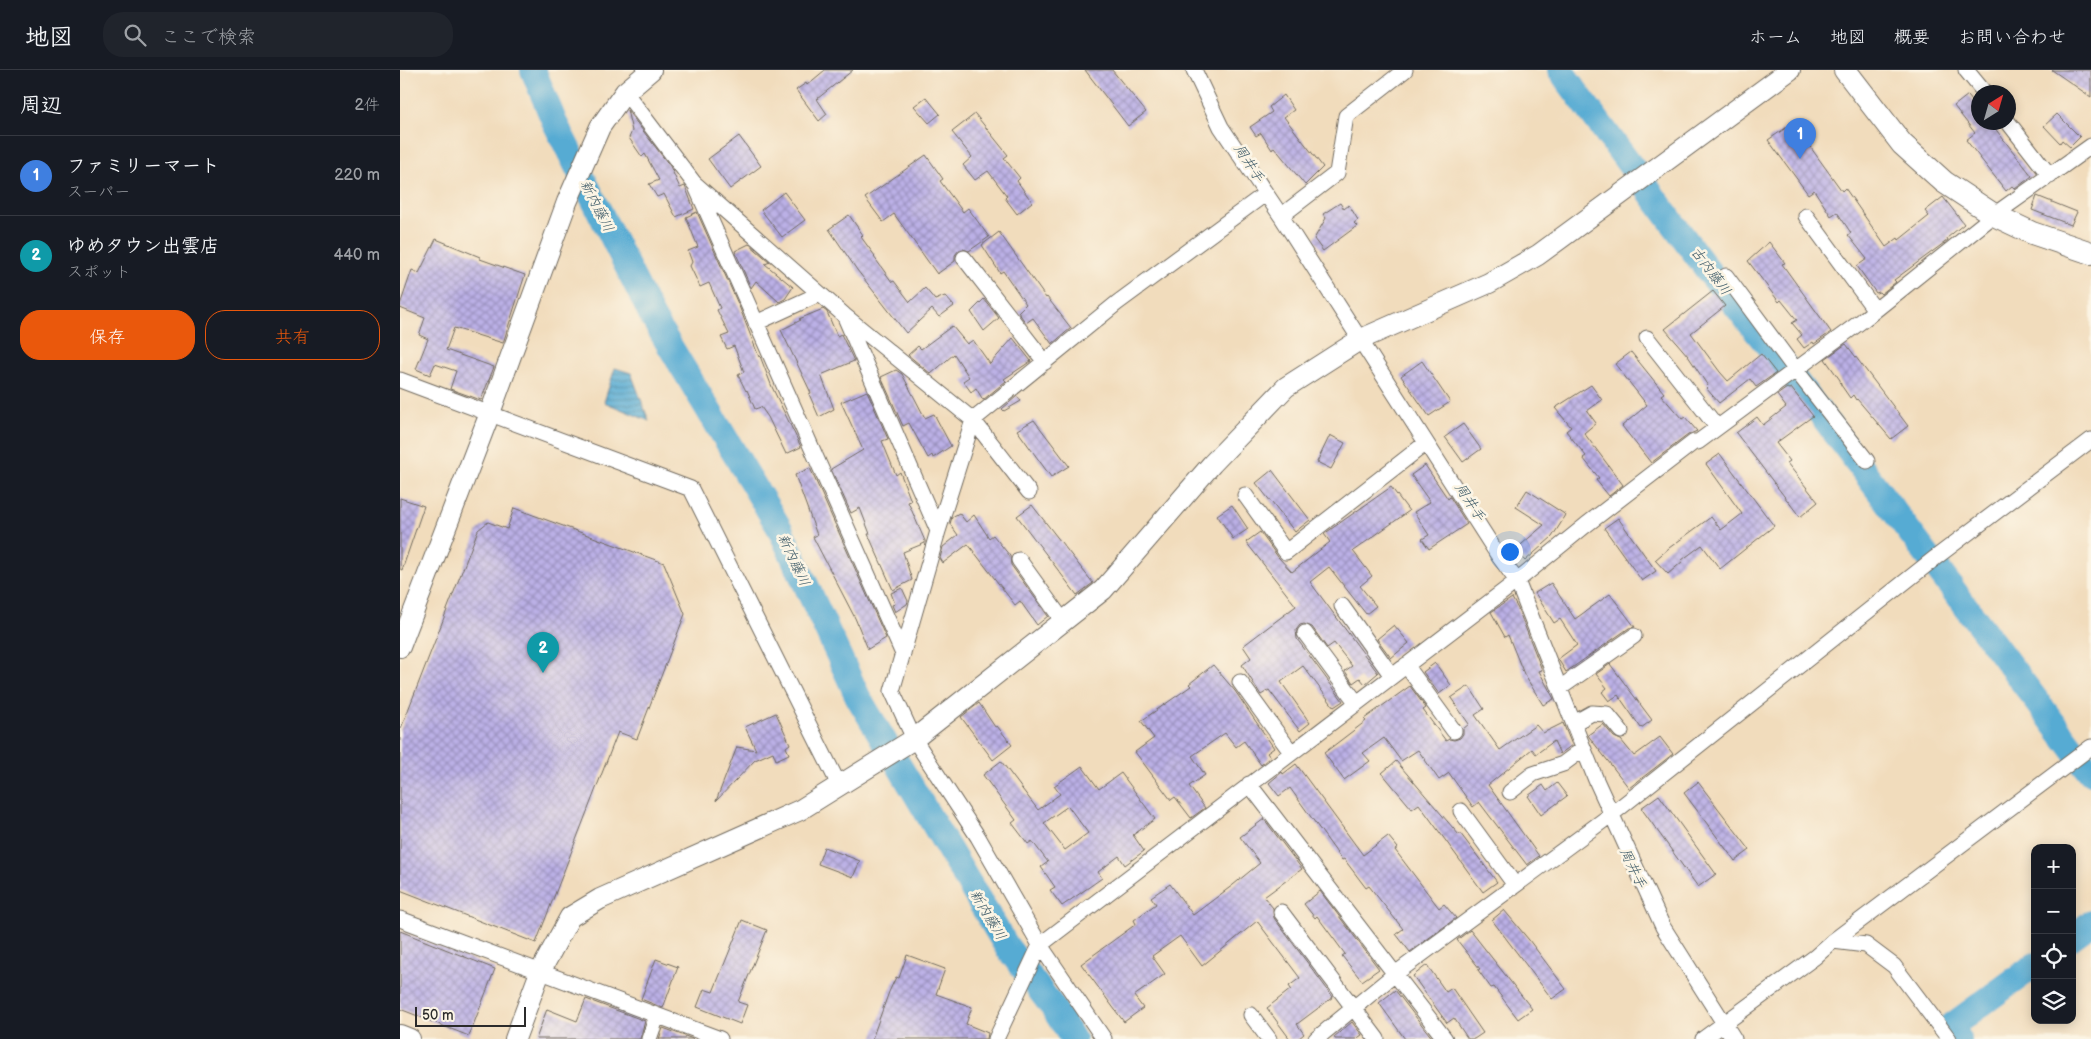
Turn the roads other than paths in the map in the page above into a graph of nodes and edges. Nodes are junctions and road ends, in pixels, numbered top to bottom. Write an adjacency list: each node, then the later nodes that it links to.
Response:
1 (650, 70): 8 (street)
2 (1194, 70): 13 (street)
3 (1405, 70): 15 (street)
4 (1790, 70): 25 (street)
5 (1845, 70): 14 (main road)
6 (1966, 70): 7 (street)
7 (1978, 85)
8 (625, 92): 12 (street); 29 (street)
9 (2014, 130): 11 (street)
10 (2091, 146): 11 (street)
11 (2050, 176): 14 (street)
12 (694, 183): 20 (street); 23 (street)
13 (1265, 194): 15 (street); 26 (street)
14 (1994, 215): 17 (main road); 21 (street)
15 (1281, 216): 25 (street)
16 (1806, 216): 21 (street)
17 (2091, 253)
18 (964, 258): 26 (street)
19 (1726, 276): 27 (street)
20 (819, 294): 22 (street); 23 (street)
21 (1876, 310): 27 (street)
22 (844, 315): 30 (street); 37 (street)
23 (756, 323): 45 (street)
24 (1647, 338): 31 (street)
25 (1361, 339): 33 (street); 41 (street)
26 (1045, 362): 30 (street)
27 (1795, 369): 31 (street); 34 (street)
28 (400, 380): 29 (street)
29 (490, 413): 44 (street); 59 (street)
30 (973, 420): 35 (street); 37 (street)
31 (1716, 427): 39 (street)
32 (2091, 440): 62 (street)
33 (1426, 443): 36 (street); 39 (street)
34 (1867, 461)
35 (1029, 492)
36 (1245, 494)
37 (938, 531): 45 (street)
38 (1019, 560): 41 (street)
39 (1517, 581): 46 (street); 49 (street)
40 (1342, 606): 47 (street)
41 (1063, 621): 54 (street)
42 (1304, 633): 50 (street)
43 (1634, 636): 49 (street)
44 (400, 647)
45 (903, 654): 54 (street)
46 (1406, 665): 47 (street); 52 (street)
47 (1392, 676): 50 (street)
48 (1240, 682): 57 (street)
49 (1560, 688): 51 (street)
50 (1356, 702): 57 (street)
51 (1574, 723): 53 (street); 56 (street)
52 (1454, 731)
53 (1622, 731)
54 (914, 739): 59 (street); 67 (street)
55 (2091, 747): 66 (street)
56 (1584, 749): 60 (street); 62 (street)
57 (1291, 752): 58 (street)
58 (1249, 784): 67 (street); 69 (street)
59 (839, 785): 68 (street)
60 (1510, 792)
61 (1461, 811): 63 (street)
62 (1612, 814): 63 (street); 73 (street)
63 (1515, 885): 69 (street)
64 (1281, 912): 70 (street)
65 (400, 919): 68 (street)
66 (1833, 941): 73 (street); 87 (street)
67 (1040, 945): 79 (street); 80 (street)
68 (540, 972): 72 (street); 76 (street)
69 (1395, 974): 70 (street); 84 (street)
70 (1354, 1008): 82 (street); 83 (street)
71 (1251, 1015): 81 (street)
72 (657, 1016): 77 (street); 78 (street)
73 (1724, 1023): 85 (street); 86 (street)
74 (400, 1035): 75 (street)
75 (410, 1039)
76 (515, 1039)
77 (648, 1039)
78 (720, 1039)
79 (996, 1039)
80 (1104, 1039)
81 (1270, 1039)
82 (1316, 1039)
83 (1377, 1039)
84 (1445, 1039)
85 (1703, 1039)
86 (1734, 1039)
87 (1949, 1039)

